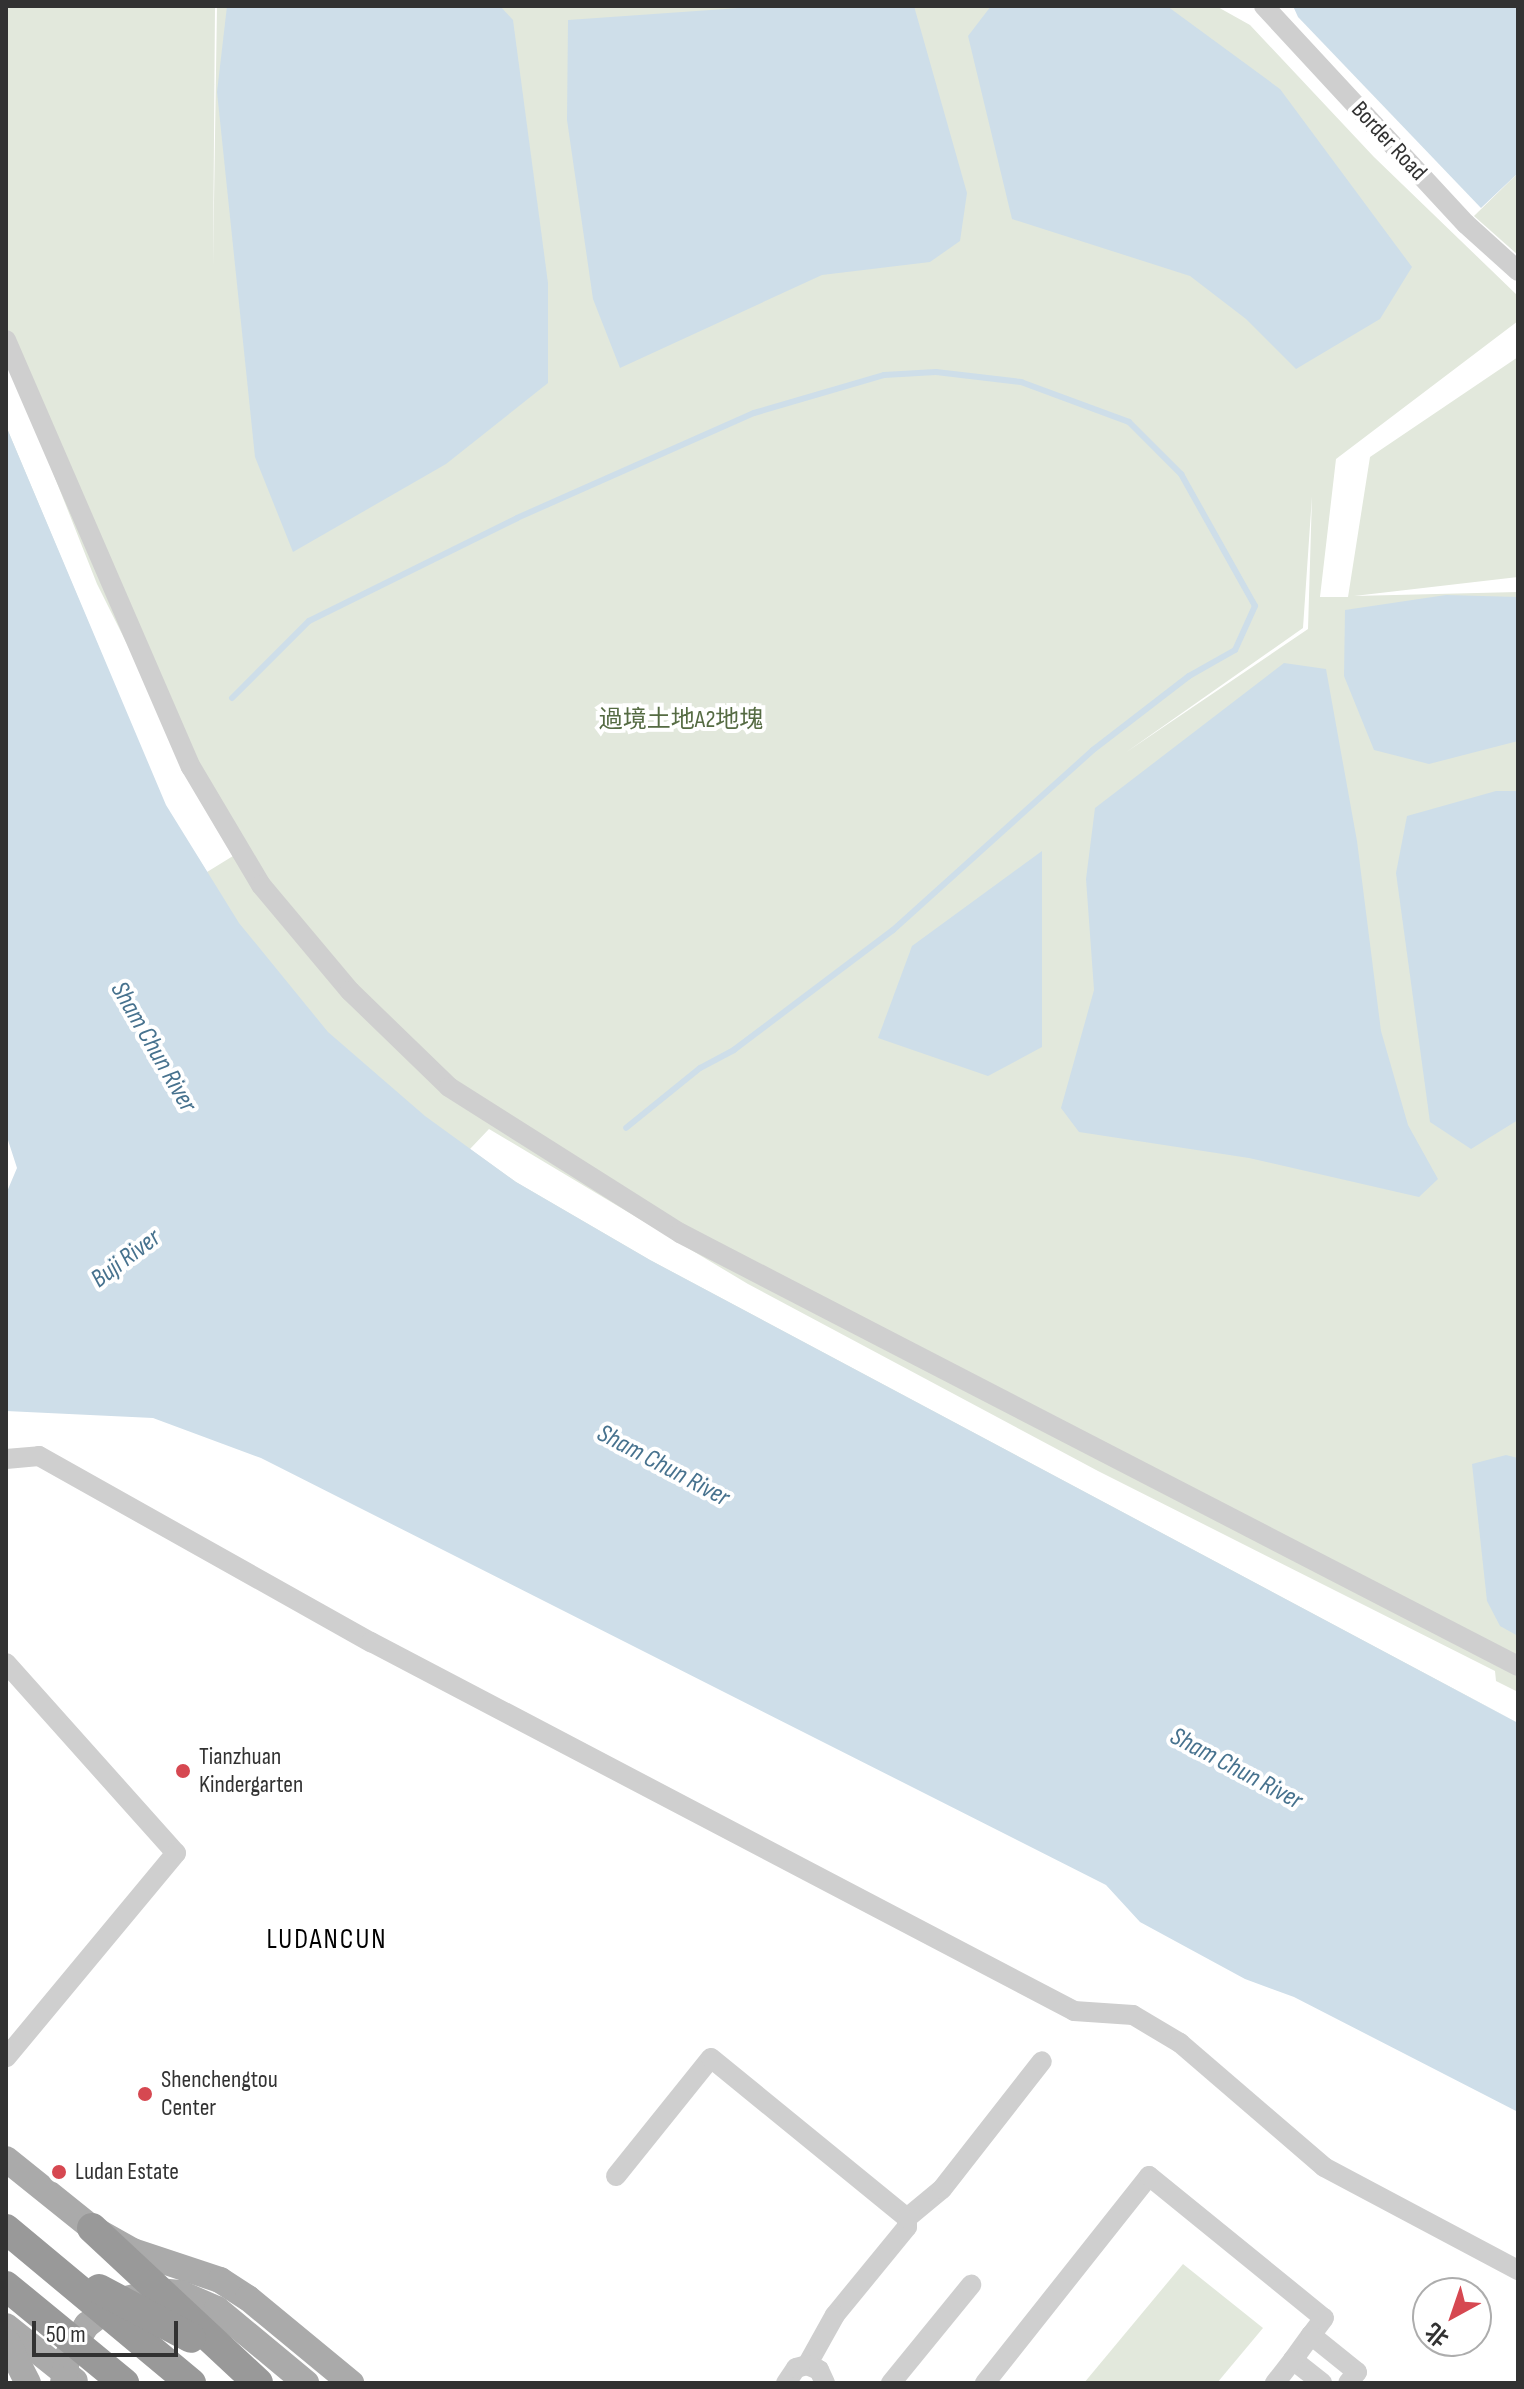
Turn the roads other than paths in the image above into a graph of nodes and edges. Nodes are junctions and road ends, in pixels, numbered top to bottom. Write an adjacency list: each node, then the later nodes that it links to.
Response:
1 (1264, 6): 2 (street, Border Road)
2 (1518, 271)
3 (6, 340): 6 (street)
4 (6, 1459): 15 (street)
5 (6, 1663): 7 (street)
6 (1518, 1666)
7 (6, 2058)
8 (1042, 2061): 11 (street)
9 (6, 2159): 12 (main road)
10 (616, 2176): 11 (street)
11 (907, 2218): 23 (street)
12 (92, 2228): 21 (highway); 31 (main road)
13 (8, 2230): 14 (highway)
14 (45, 2261): 21 (highway); 28 (highway)
15 (1518, 2270)
16 (971, 2285): 34 (street)
17 (6, 2286): 27 (highway)
18 (6, 2326): 26 (main road)
19 (1311, 2335): 22 (street); 35 (street); 38 (street)
20 (6, 2340): 24 (main road)
21 (224, 2356): 29 (highway)
22 (1293, 2360): 36 (street); 37 (street)
23 (807, 2365): 32 (street); 33 (street)
24 (28, 2383)
25 (63, 2383): 30 (main road)
26 (77, 2383)
27 (124, 2383)
28 (191, 2383)
29 (258, 2383)
30 (306, 2383)
31 (351, 2383)
32 (786, 2383)
33 (825, 2383)
34 (891, 2383)
35 (985, 2383)
36 (1275, 2383)
37 (1322, 2383)
38 (1348, 2383)

